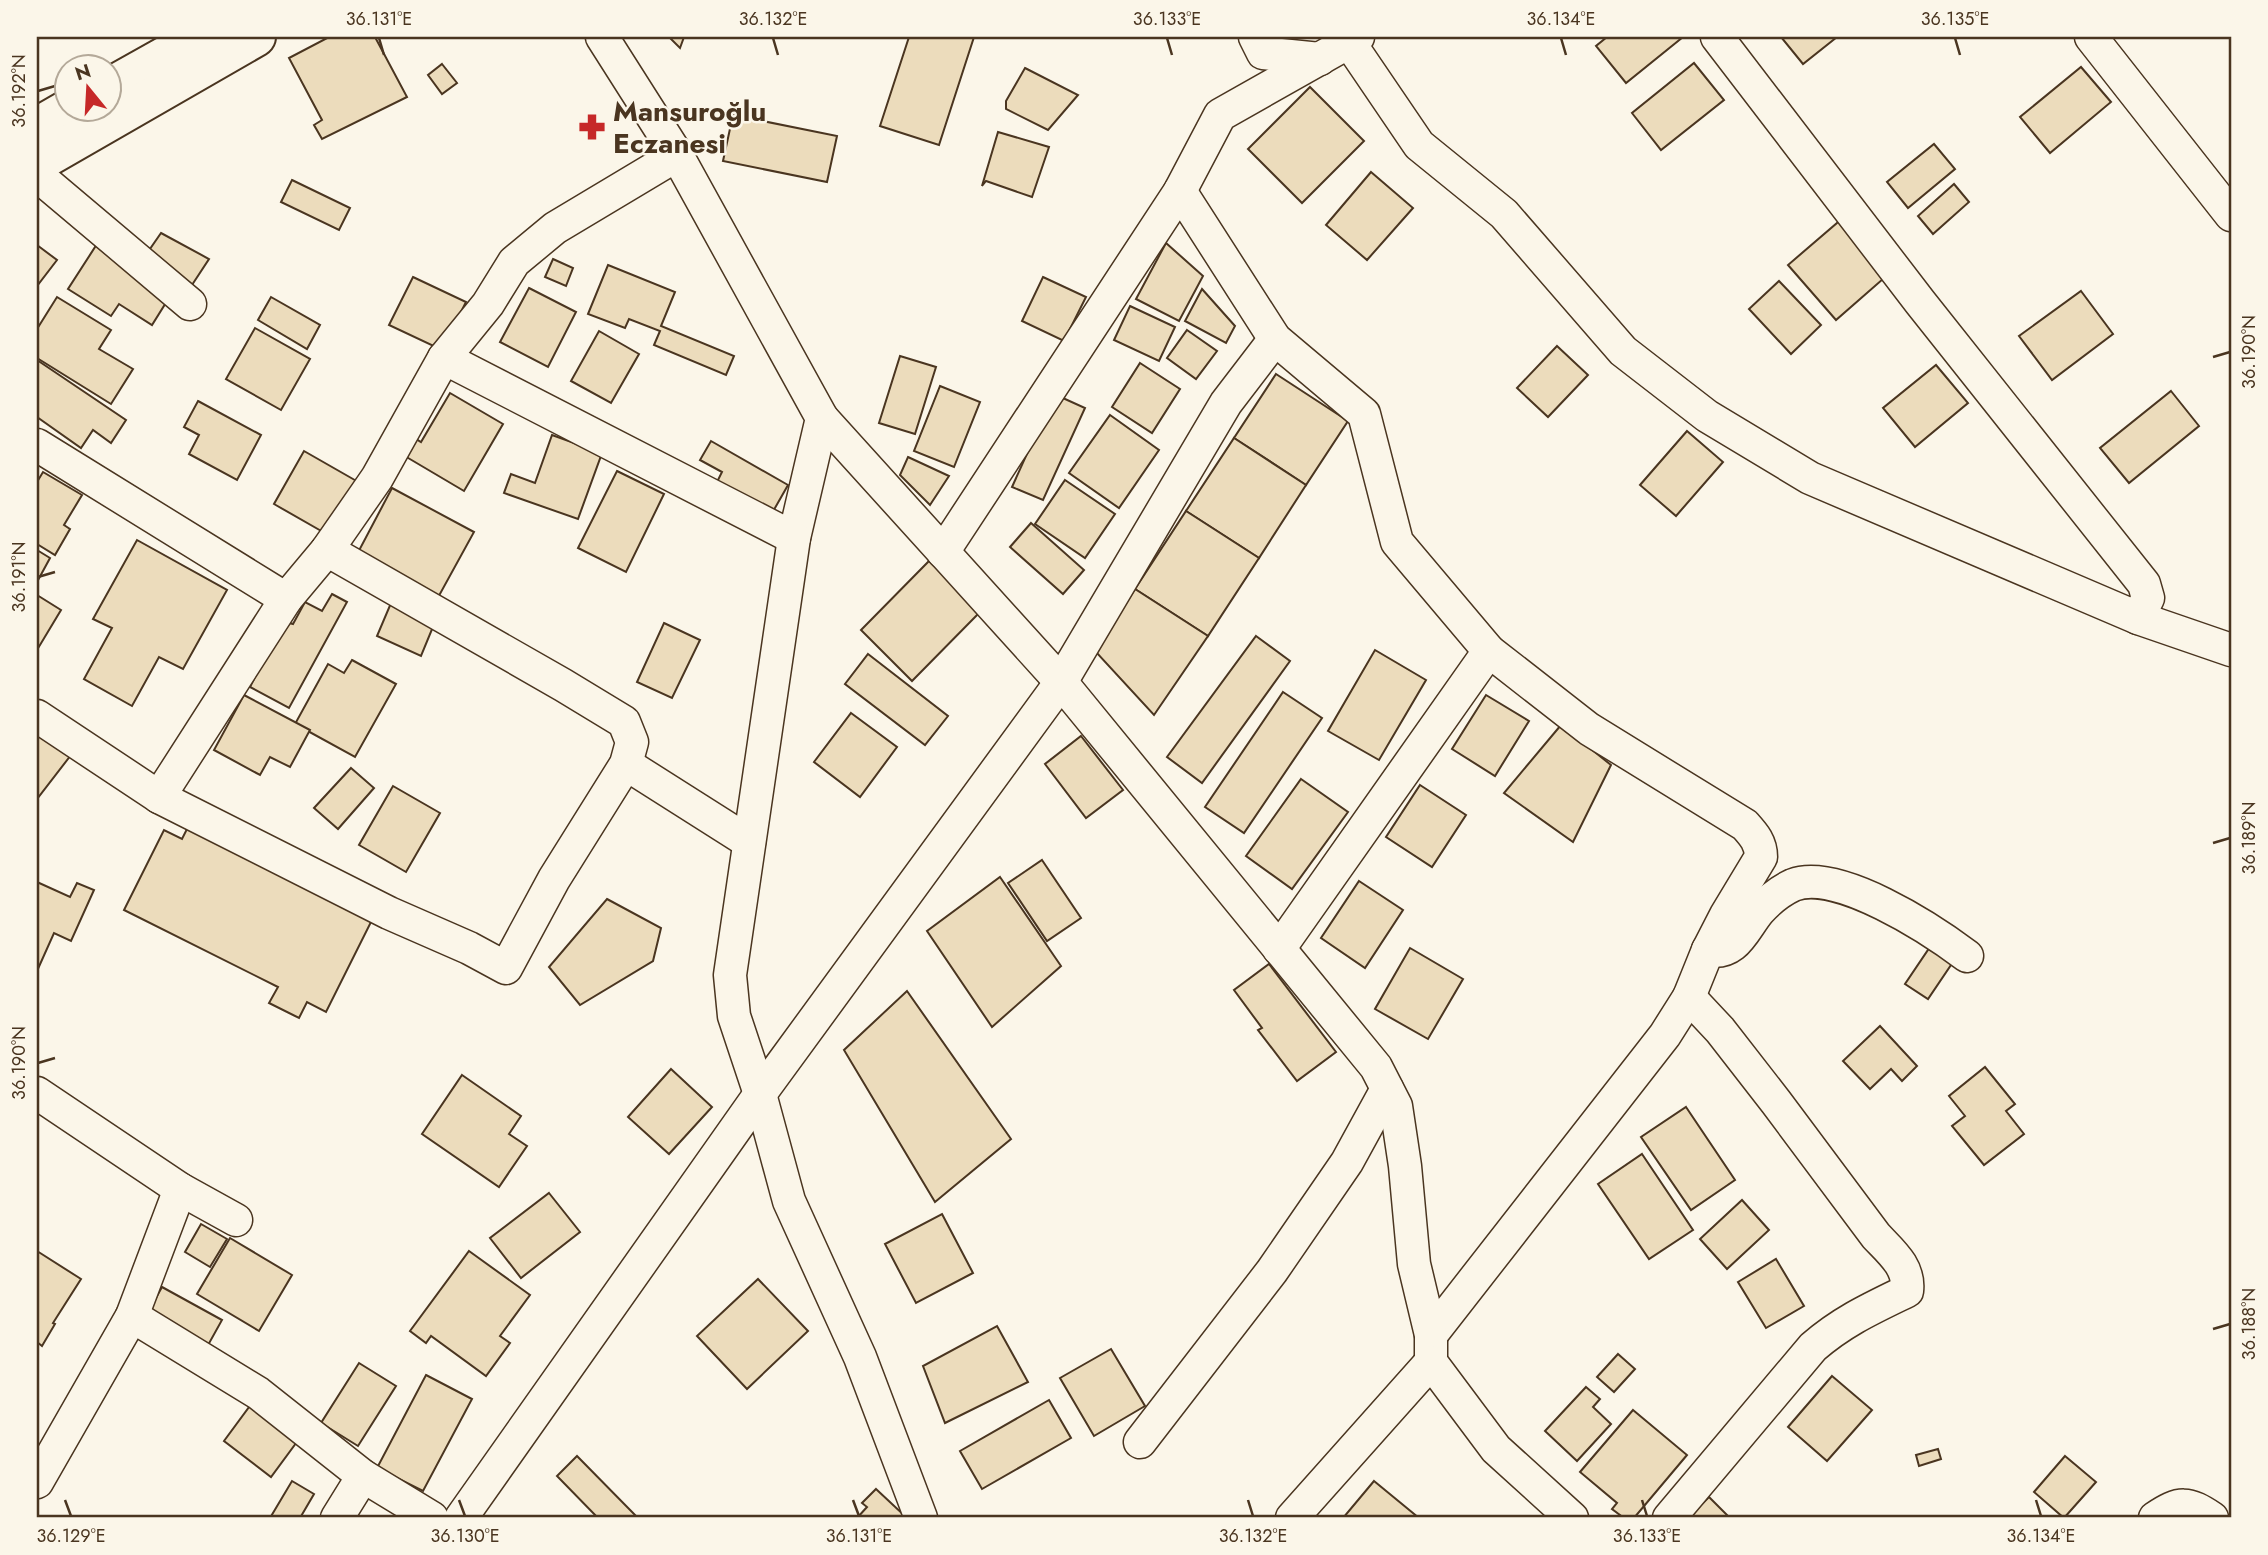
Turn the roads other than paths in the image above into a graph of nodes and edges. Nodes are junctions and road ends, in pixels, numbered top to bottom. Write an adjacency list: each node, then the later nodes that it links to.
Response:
1 (199, 37): 9 (highway)
2 (256, 37): 11 (highway)
3 (603, 37): 10 (street)
4 (1255, 37): 8 (street)
5 (1717, 37): 24 (street)
6 (2091, 37): 14 (street)
7 (1354, 40): 8 (street); 24 (street)
8 (1320, 59): 13 (street)
9 (122, 80)
10 (677, 155): 17 (street); 18 (street)
11 (37, 163)
12 (37, 175): 15 (street)
13 (1180, 191): 16 (street); 22 (street)
14 (2231, 215)
15 (190, 304)
16 (1275, 339): 26 (street); 27 (street)
17 (444, 358): 20 (street); 21 (street)
18 (822, 418): 20 (street); 22 (street)
19 (37, 445): 23 (street)
20 (794, 538): 31 (street)
21 (327, 550): 23 (street); 29 (street)
22 (943, 552): 27 (street)
23 (286, 598): 30 (street)
24 (2138, 618): 25 (street)
25 (2231, 650)
26 (1489, 651): 32 (street); 33 (street)
27 (1061, 682): 32 (street); 38 (street)
28 (37, 716): 30 (street)
29 (626, 764): 30 (street); 31 (street)
30 (159, 797)
31 (749, 842): 38 (street)
32 (1279, 949): 36 (street)
33 (1707, 950): 34 (street); 35 (street)
34 (1968, 956)
35 (1689, 997): 42 (street); 52 (street)
36 (1387, 1089): 42 (street); 43 (street)
37 (37, 1093): 39 (street)
38 (760, 1094): 48 (street); 49 (street)
39 (180, 1189): 40 (street); 41 (street)
40 (236, 1220)
41 (132, 1315): 44 (street); 45 (street)
42 (1431, 1349): 50 (street); 51 (street)
43 (1140, 1442)
44 (363, 1476): 46 (street); 47 (street)
45 (37, 1482)
46 (337, 1518)
47 (432, 1518)
48 (461, 1518)
49 (921, 1518)
50 (1292, 1518)
51 (1572, 1518)
52 (1669, 1518)
53 (2155, 1518): 54 (street)
54 (2212, 1518)

